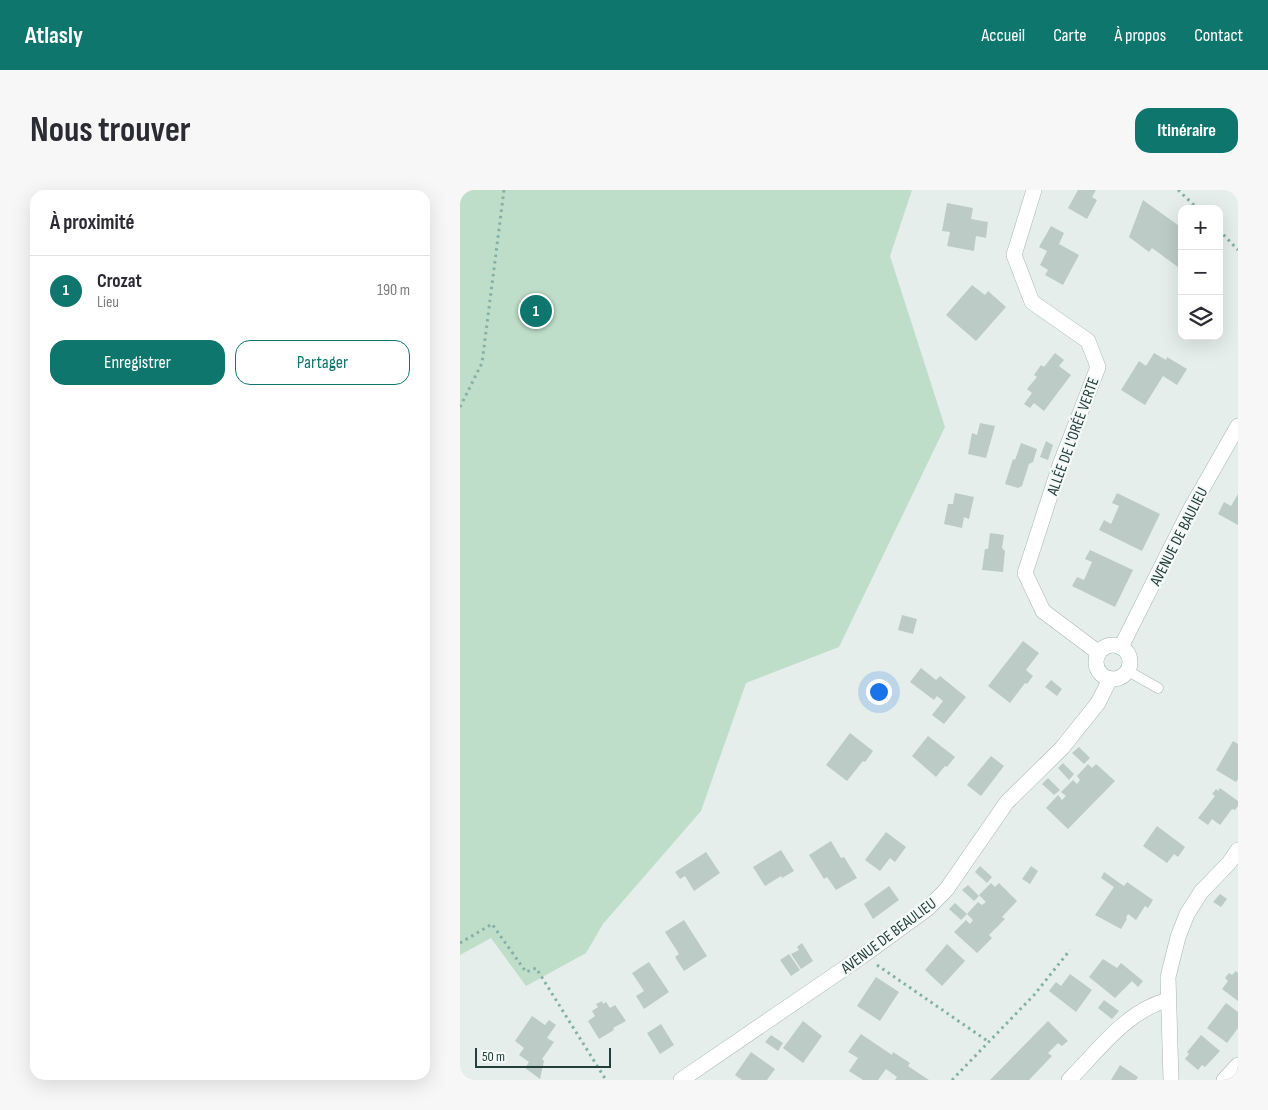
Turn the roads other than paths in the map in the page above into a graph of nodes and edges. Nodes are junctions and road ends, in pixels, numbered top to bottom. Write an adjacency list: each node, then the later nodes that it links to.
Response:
1 (1034, 190): 4 (street, ALLÉE DE L'ORÉE VERTE)
2 (1238, 426): 3 (street, AVENUE DE BAULIEU)
3 (1121, 647): 4 (street); 5 (street)
4 (1099, 653): 6 (street)
5 (1128, 671): 6 (street); 7 (lane)
6 (1110, 679): 11 (street, AVENUE DE BEAULIEU)
7 (1158, 688)
8 (1238, 850): 9 (street)
9 (1168, 1000): 12 (street); 13 (street)
10 (1238, 1065): 14 (street)
11 (681, 1080)
12 (1069, 1080)
13 (1171, 1080)
14 (1224, 1080)

